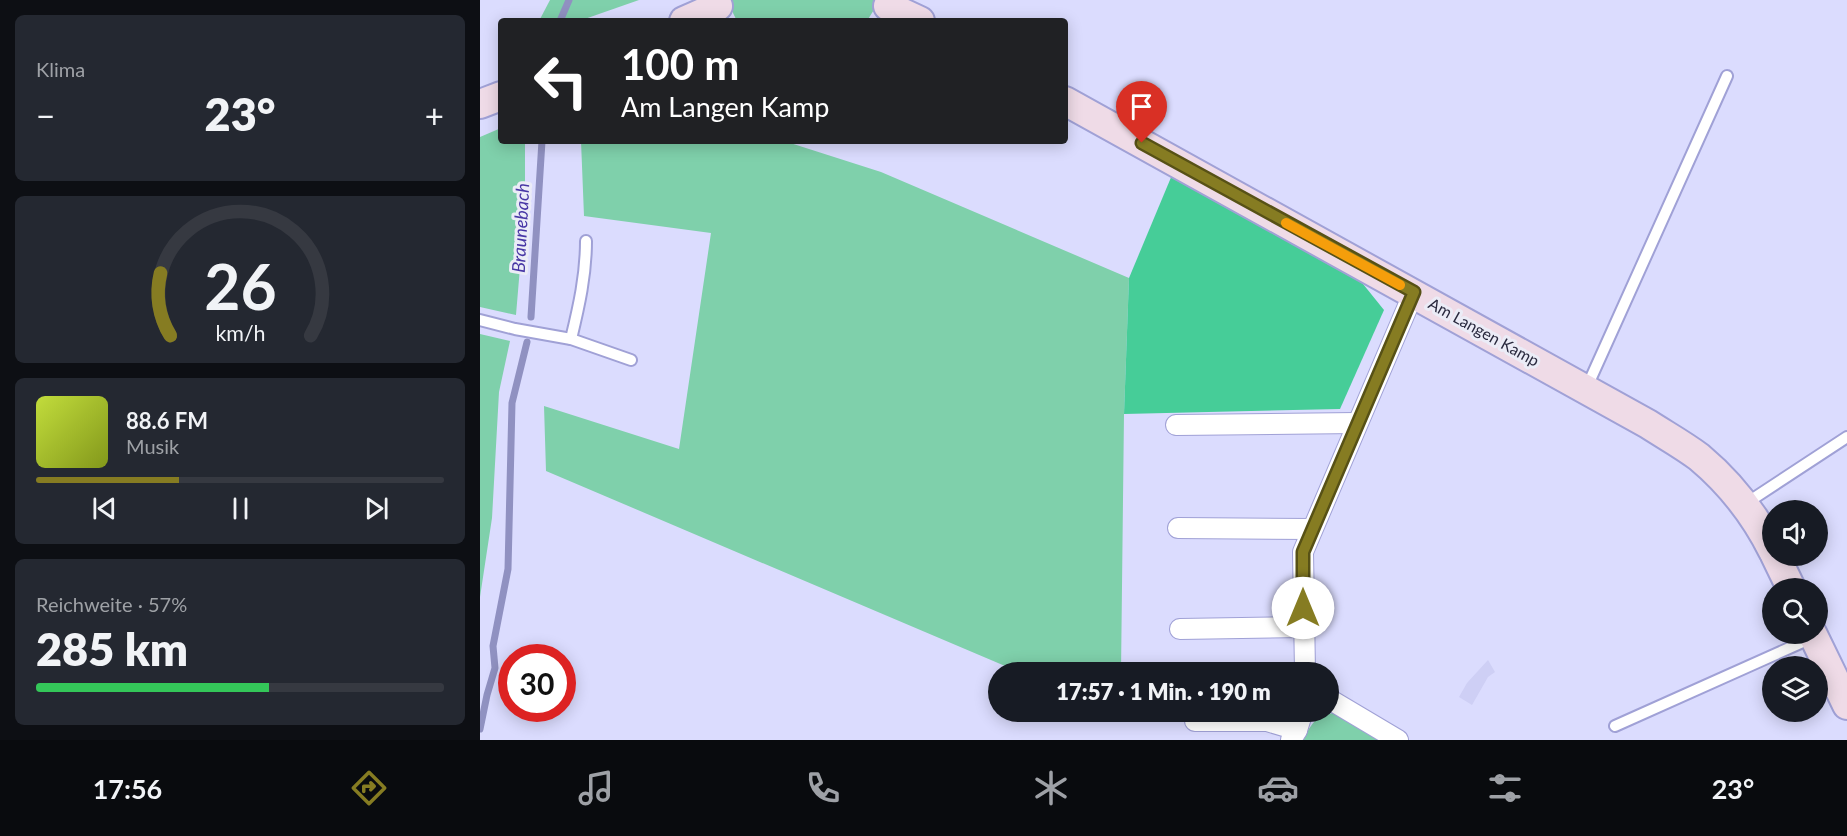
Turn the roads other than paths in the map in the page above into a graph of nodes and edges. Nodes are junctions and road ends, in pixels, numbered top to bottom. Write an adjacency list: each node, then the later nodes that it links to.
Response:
1 (720, 9): 3 (street)
2 (885, 9): 4 (street)
3 (693, 18)
4 (911, 18)
5 (1728, 76): 14 (lane)
6 (498, 97): 8 (street)
7 (1068, 103): 10 (street, Am Langen Kamp)
8 (480, 104)
9 (586, 241): 12 (lane)
10 (1414, 292): 14 (street, Am Langen Kamp); 15 (street)
11 (480, 320): 12 (lane)
12 (571, 339): 13 (lane)
13 (631, 360)
14 (1586, 389): 18 (street, Am Langen Kamp)
15 (1357, 423): 16 (street); 20 (street)
16 (1176, 425)
17 (1847, 437): 18 (lane)
18 (1745, 504): 21 (street, Am Langen Kamp)
19 (1178, 528): 20 (street)
20 (1312, 529): 22 (street)
21 (1762, 533)
22 (1304, 627): 23 (street); 26 (street)
23 (1180, 629)
24 (1794, 644): 30 (lane)
25 (1817, 644): 28 (street)
26 (1305, 662)
27 (1339, 705): 32 (street)
28 (1847, 705)
29 (1269, 722): 31 (street)
30 (1616, 726)
31 (1294, 735)
32 (1398, 740)

